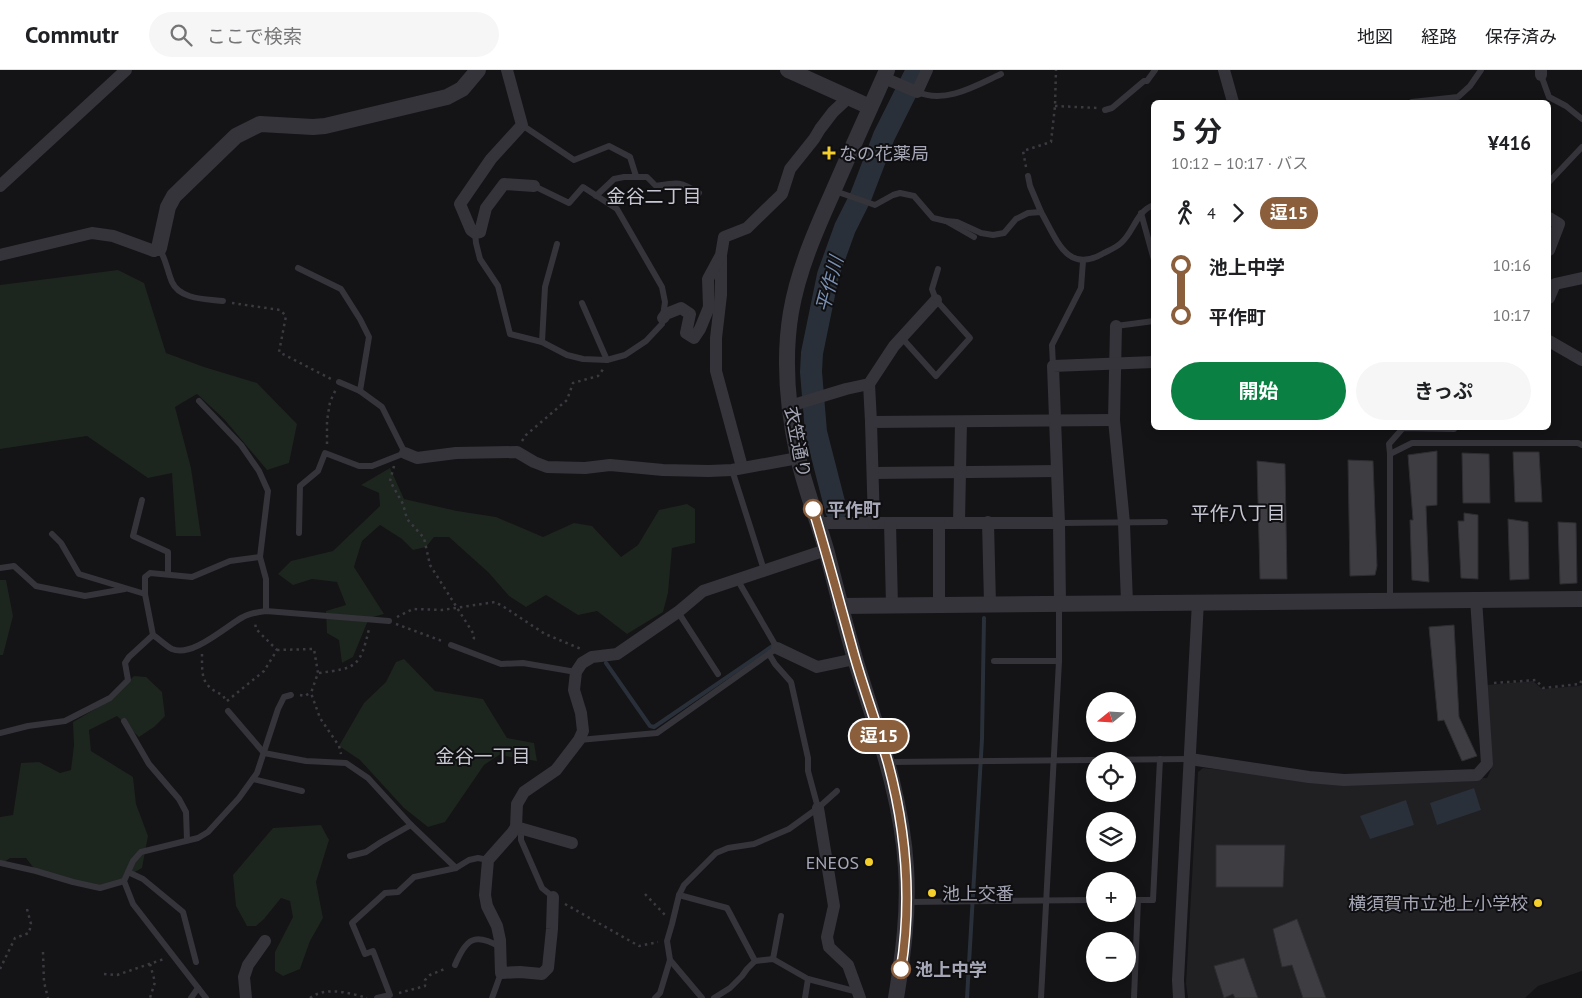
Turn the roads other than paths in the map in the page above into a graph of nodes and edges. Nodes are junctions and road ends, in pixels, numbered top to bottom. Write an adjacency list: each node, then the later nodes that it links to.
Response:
1 (126, 70): 25 (street)
2 (478, 70): 39 (street)
3 (507, 70): 20 (street)
4 (788, 70): 12 (street)
5 (927, 70): 13 (street)
6 (1155, 70): 18 (lane)
7 (1224, 70): 15 (street)
8 (1481, 70): 16 (lane)
9 (1541, 72): 19 (lane)
10 (885, 74): 13 (street); 17 (street, 衣笠通り)
11 (1001, 74): 13 (lane)
12 (816, 76): 14 (street)
13 (917, 92)
14 (848, 98): 17 (street); 42 (street)
15 (1232, 100)
16 (1430, 100)
17 (870, 107): 27 (street, 衣笠通り)
18 (1104, 110)
19 (1582, 119)
20 (522, 125): 22 (lane); 35 (street)
21 (1582, 147): 24 (lane)
22 (636, 176): 28 (lane); 29 (lane)
23 (1028, 176): 31 (lane)
24 (1551, 180)
25 (0, 186)
26 (534, 186): 29 (lane); 35 (street)
27 (833, 190): 34 (lane); 66 (street, 衣笠通り)
28 (699, 192)
29 (596, 196): 51 (lane)
30 (1151, 207): 32 (lane)
31 (1041, 212): 34 (lane); 43 (lane)
32 (1141, 212): 40 (lane); 43 (lane)
33 (1551, 219): 38 (street)
34 (946, 221): 36 (lane)
35 (475, 233): 55 (lane)
36 (974, 237)
37 (557, 244): 55 (lane)
38 (1551, 245)
39 (159, 248): 41 (street); 49 (lane)
40 (1151, 249)
41 (0, 254)
42 (721, 254): 51 (street); 76 (street)
43 (1083, 261): 61 (lane)
44 (298, 268): 64 (lane)
45 (938, 270): 48 (lane)
46 (1582, 278): 47 (street)
47 (1552, 283)
48 (936, 300): 54 (street); 54 (lane)
49 (223, 301)
50 (582, 303): 58 (lane)
51 (663, 318): 58 (lane)
52 (1151, 321): 53 (lane)
53 (1116, 326): 60 (street)
54 (902, 338): 63 (street)
55 (542, 342): 58 (lane)
56 (1551, 342): 57 (street)
57 (1582, 359)
58 (607, 360)
59 (1151, 362): 60 (street)
60 (1116, 364): 61 (street); 67 (street)
61 (1053, 366): 70 (street)
62 (339, 382): 64 (lane)
63 (869, 384): 66 (street); 68 (street)
64 (360, 391): 73 (lane)
65 (199, 401): 93 (lane)
66 (790, 406): 75 (street, 衣笠通り)
67 (1114, 420): 70 (street); 89 (street)
68 (871, 422): 69 (street); 78 (street)
69 (961, 422): 70 (street); 79 (street)
70 (1055, 422): 77 (street)
71 (1401, 430): 74 (lane)
72 (1582, 445): 74 (lane)
73 (405, 453): 76 (street); 90 (lane)
74 (1390, 454): 102 (lane)
75 (798, 458): 76 (street); 83 (street, 衣笠通り)
76 (737, 468): 95 (lane)
77 (1057, 471): 79 (street); 88 (street)
78 (873, 473): 79 (street); 84 (street)
79 (960, 473): 87 (street)
80 (142, 500): 96 (lane)
81 (988, 522): 87 (street); 88 (street); 107 (street)
82 (1165, 522): 89 (lane)
83 (818, 523): 84 (street); 92 (street, 衣笠通り)
84 (874, 523): 85 (street)
85 (890, 523): 86 (street); 105 (street)
86 (939, 523): 87 (street); 106 (street)
87 (959, 523)
88 (1059, 523): 89 (lane); 108 (street)
89 (1124, 523): 104 (street)
90 (299, 533)
91 (52, 534): 98 (lane)
92 (826, 550): 95 (street); 109 (street, 衣笠通り)
93 (260, 557): 96 (lane); 110 (lane)
94 (0, 568): 98 (lane)
95 (764, 570): 97 (street)
96 (168, 574): 99 (lane)
97 (737, 579): 111 (street); 115 (lane)
98 (125, 589): 99 (lane)
99 (145, 594): 113 (lane)
100 (1476, 599): 101 (street); 102 (street); 128 (street)
101 (1582, 599)
102 (1390, 600): 103 (street)
103 (1198, 601): 104 (street); 128 (street)
104 (1127, 603): 108 (street)
105 (892, 604): 106 (street); 109 (street)
106 (938, 604): 107 (street)
107 (990, 604): 108 (street)
108 (1060, 604): 118 (lane)
109 (840, 606): 116 (street, 衣笠通り)
110 (266, 611): 112 (lane); 113 (lane)
111 (678, 612): 119 (street); 120 (lane)
112 (388, 621)
113 (153, 635): 124 (lane)
114 (451, 645): 119 (lane)
115 (773, 651): 116 (street); 125 (lane); 134 (lane)
116 (855, 659): 130 (street, 衣笠通り)
117 (994, 661): 118 (lane)
118 (1059, 661): 129 (lane)
119 (576, 672): 125 (street)
120 (718, 674)
121 (291, 694): 126 (lane)
122 (228, 711): 126 (lane)
123 (124, 721): 137 (lane)
124 (0, 733)
125 (579, 740): 136 (street)
126 (264, 753): 131 (lane); 135 (lane)
127 (1160, 759): 128 (lane); 129 (lane); 148 (lane)
128 (1190, 759): 175 (street)
129 (1053, 760): 130 (lane); 149 (lane)
130 (888, 762): 150 (street, 衣笠通り)
131 (253, 779): 132 (lane); 137 (lane)
132 (302, 791)
133 (837, 791): 134 (lane)
134 (818, 808): 145 (lane); 162 (street)
135 (411, 825): 139 (lane); 142 (lane)
136 (519, 828): 138 (street); 140 (street); 146 (lane)
137 (187, 840): 143 (lane)
138 (572, 843)
139 (350, 856)
140 (488, 860): 142 (lane); 153 (street)
141 (0, 863): 144 (lane)
142 (456, 868): 166 (lane)
143 (128, 872): 144 (lane); 157 (lane)
144 (124, 880): 161 (lane)
145 (678, 895): 155 (lane); 156 (lane)
146 (553, 897): 159 (street)
147 (1086, 900): 149 (lane)
148 (1138, 900): 174 (lane)
149 (1046, 901): 150 (lane); 173 (lane)
150 (907, 902): 172 (street, 衣笠通り)
151 (781, 916): 154 (lane)
152 (265, 941): 165 (street)
153 (500, 947): 158 (lane); 159 (street)
154 (773, 959): 156 (lane); 160 (lane)
155 (670, 960): 168 (lane); 169 (lane)
156 (755, 961): 170 (lane)
157 (196, 962)
158 (455, 964)
159 (501, 973): 167 (lane)
160 (808, 979): 162 (lane); 171 (lane)
161 (198, 988): 163 (lane); 164 (lane)
162 (859, 995)
163 (191, 998)
164 (206, 998)
165 (246, 998)
166 (377, 998)
167 (492, 998)
168 (655, 998)
169 (702, 998)
170 (714, 998)
171 (805, 998)
172 (896, 998)
173 (1041, 998)
174 (1134, 998)
175 (1179, 998)

